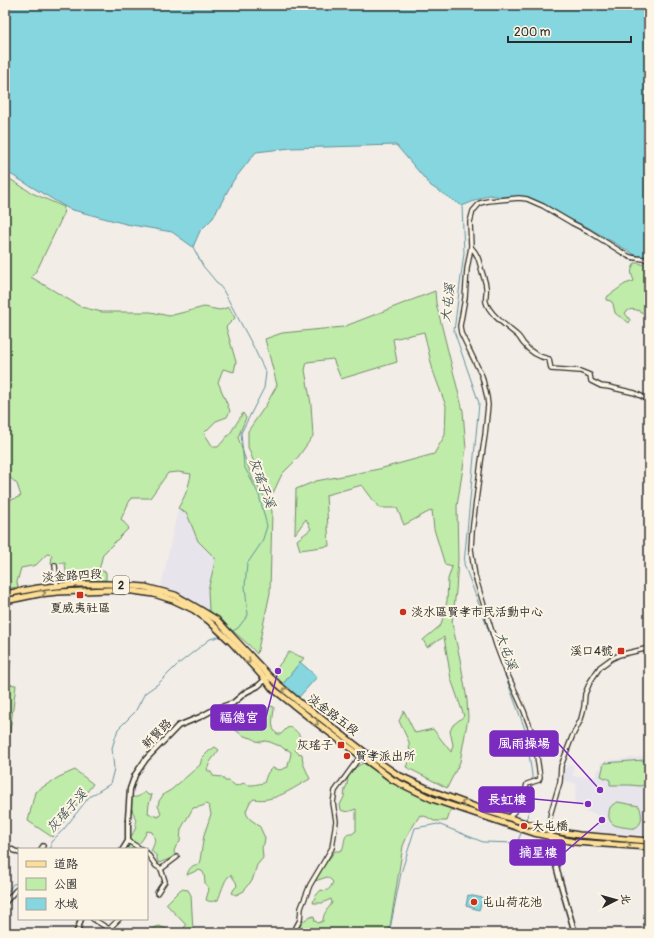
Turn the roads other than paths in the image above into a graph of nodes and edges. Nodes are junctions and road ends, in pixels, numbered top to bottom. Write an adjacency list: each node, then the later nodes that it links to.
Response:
1 (471, 247): 2 (street); 3 (street); 14 (street)
2 (649, 260)
3 (649, 400)
4 (56, 565): 5 (street)
5 (57, 586): 6 (main road, 淡金路四段 / 2); 8 (main road, 淡金路四段 / 2)
6 (5, 594)
7 (5, 600): 8 (main road, 淡金路四段 / 2, one-way to 8)
8 (222, 629): 9 (main road, 2)
9 (233, 640): 11 (main road, 2, one-way to 11); 11 (main road, 淡金路五段 / 2)
10 (649, 648): 15 (street)
11 (268, 678): 12 (main road, 淡金路五段 / 2, one-way to 11); 13 (main road, 淡金路五段 / 2, one-way to 13); 18 (street, 新賢路)
12 (364, 751): 13 (street); 14 (main road, 淡金路五段 / 2, one-way to 12)
13 (360, 756): 16 (main road, 淡金路五段 / 2); 36 (street)
14 (508, 818): 15 (main road, 淡金路五段 / 2)
15 (548, 830): 16 (street); 17 (main road, 2)
16 (551, 837): 20 (main road, 2); 37 (street)
17 (608, 838): 19 (main road, 2); 20 (main road)
18 (128, 841): 23 (street); 24 (street)
19 (649, 841)
20 (608, 844): 22 (main road, 2, one-way to 22)
21 (5, 846): 25 (street)
22 (649, 846)
23 (124, 848)
24 (139, 848)
25 (18, 852)
26 (148, 854): 28 (street)
27 (177, 857): 28 (street)
28 (161, 869): 30 (street)
29 (18, 889): 31 (street)
30 (157, 893)
31 (5, 903)
32 (81, 920): 35 (street)
33 (95, 920): 34 (street)
34 (118, 920)
35 (76, 933)
36 (293, 933)
37 (575, 933)

